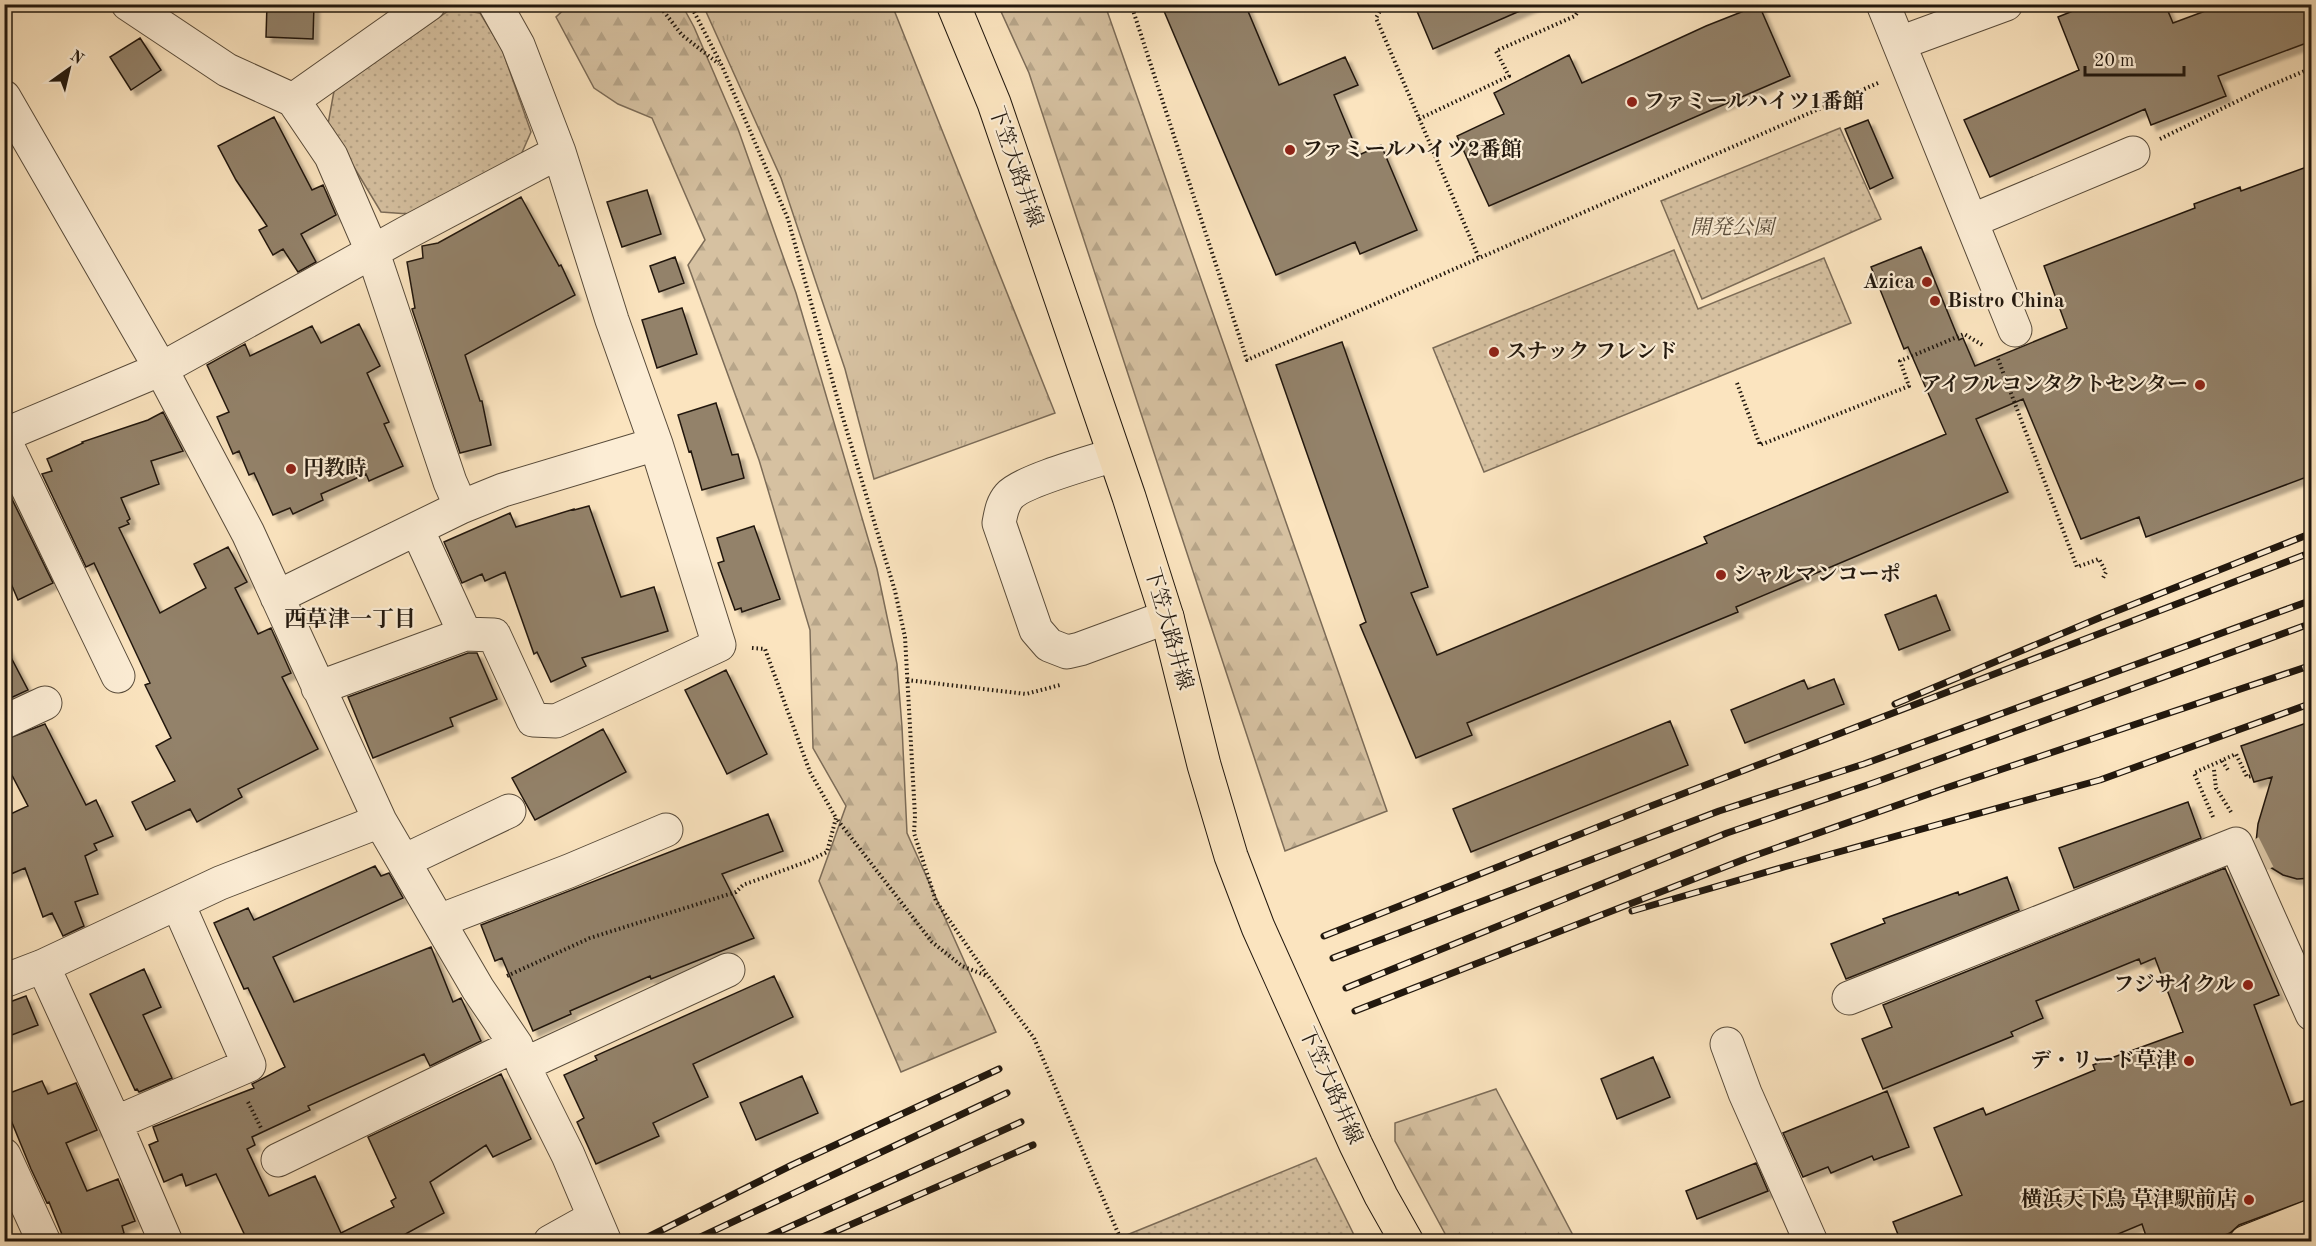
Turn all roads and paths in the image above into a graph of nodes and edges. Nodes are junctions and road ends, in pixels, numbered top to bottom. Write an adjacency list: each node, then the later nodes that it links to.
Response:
1 (128, 4): 16 (street)
2 (429, 4): 16 (street)
3 (495, 4): 18 (street)
4 (658, 4): 13 (path)
5 (690, 4): 13 (path)
6 (953, 4): 29 (main road, 下笠大路井線)
7 (1131, 4): 22 (path)
8 (1384, 4): 17 (path)
9 (1583, 4): 17 (path)
10 (1883, 4): 12 (street)
11 (2006, 4): 12 (street)
12 (1905, 56): 20 (street); 22 (path)
13 (722, 66): 56 (path)
14 (2312, 68): 19 (path)
15 (4, 97): 25 (street)
16 (293, 100): 21 (street)
17 (1419, 119): 22 (path)
18 (559, 152): 21 (street); 28 (street)
19 (2133, 153): 20 (street)
20 (1971, 221): 23 (street)
21 (373, 253): 25 (street); 30 (street)
22 (1479, 258)
23 (2005, 342): 32 (path)
24 (1988, 348): 26 (path)
25 (161, 369): 27 (street); 33 (street)
26 (1737, 383)
27 (4, 437): 37 (street)
28 (656, 444): 30 (street); 36 (street)
29 (1114, 454): 34 (main road, 下笠大路井線); 34 (street)
30 (461, 507): 31 (street)
31 (417, 529): 33 (street); 35 (street)
32 (2102, 580)
33 (278, 597): 38 (street)
34 (1167, 617): 73 (main road, 下笠大路井線)
35 (465, 634): 36 (street); 38 (street)
36 (719, 645): 46 (path)
37 (118, 676)
38 (318, 688): 48 (street)
39 (45, 703): 40 (street)
40 (4, 722)
41 (2222, 761): 43 (path); 44 (path); 49 (path)
42 (2214, 770): 47 (path)
43 (2228, 770)
44 (2252, 776)
45 (509, 811): 51 (street)
46 (836, 818): 56 (path); 58 (path)
47 (2236, 818)
48 (380, 821): 51 (street); 52 (street)
49 (2214, 821)
50 (666, 830): 53 (street)
51 (404, 861): 53 (street)
52 (178, 904): 54 (street); 63 (street)
53 (439, 921): 58 (street)
54 (43, 966): 57 (street); 64 (street)
55 (728, 970): 62 (street)
56 (988, 976): 72 (path)
57 (4, 981)
58 (478, 989): 62 (street)
59 (1849, 998): 60 (street)
60 (2312, 1014)
61 (1727, 1044): 74 (street)
62 (520, 1055): 66 (street); 68 (street)
63 (232, 1073): 64 (street); 66 (path)
64 (115, 1124): 70 (street)
65 (4, 1155): 69 (street)
66 (278, 1160)
67 (2312, 1216): 75 (main road)
68 (599, 1230): 71 (street)
69 (44, 1242)
70 (166, 1242)
71 (550, 1242)
72 (1122, 1242)
73 (1407, 1242)
74 (1810, 1242)
75 (2246, 1242)

